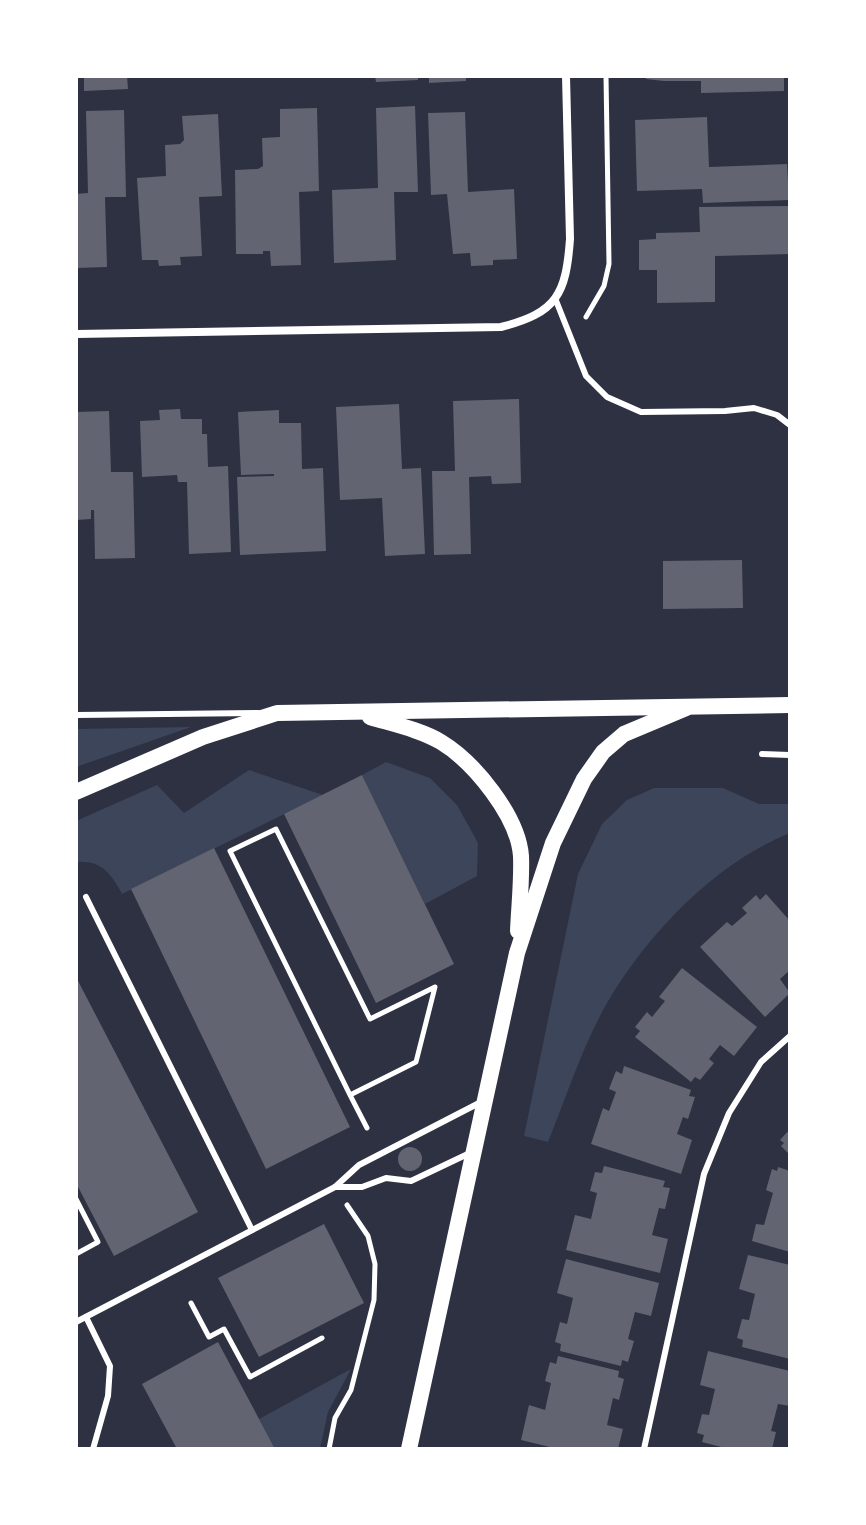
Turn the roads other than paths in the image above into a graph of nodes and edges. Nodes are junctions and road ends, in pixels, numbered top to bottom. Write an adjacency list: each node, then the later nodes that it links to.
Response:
1 (566, 76): 2 (street)
2 (555, 298): 3 (street); 4 (lane)
3 (76, 334)
4 (790, 425)
5 (790, 705): 6 (main road)
6 (686, 708): 8 (main road); 14 (main road)
7 (277, 713): 8 (main road); 9 (lane); 12 (main road)
8 (361, 713): 14 (main road)
9 (76, 715)
10 (762, 754): 11 (lane)
11 (790, 755)
12 (76, 792)
13 (86, 897): 19 (lane)
14 (517, 953): 16 (main road)
15 (790, 1036): 24 (lane)
16 (485, 1099): 17 (main road); 18 (lane)
17 (474, 1151): 18 (lane); 23 (main road)
18 (335, 1187): 19 (lane)
19 (252, 1230): 20 (lane)
20 (86, 1317): 21 (lane); 22 (lane)
21 (76, 1322)
22 (93, 1449)
23 (409, 1449)
24 (644, 1449)

